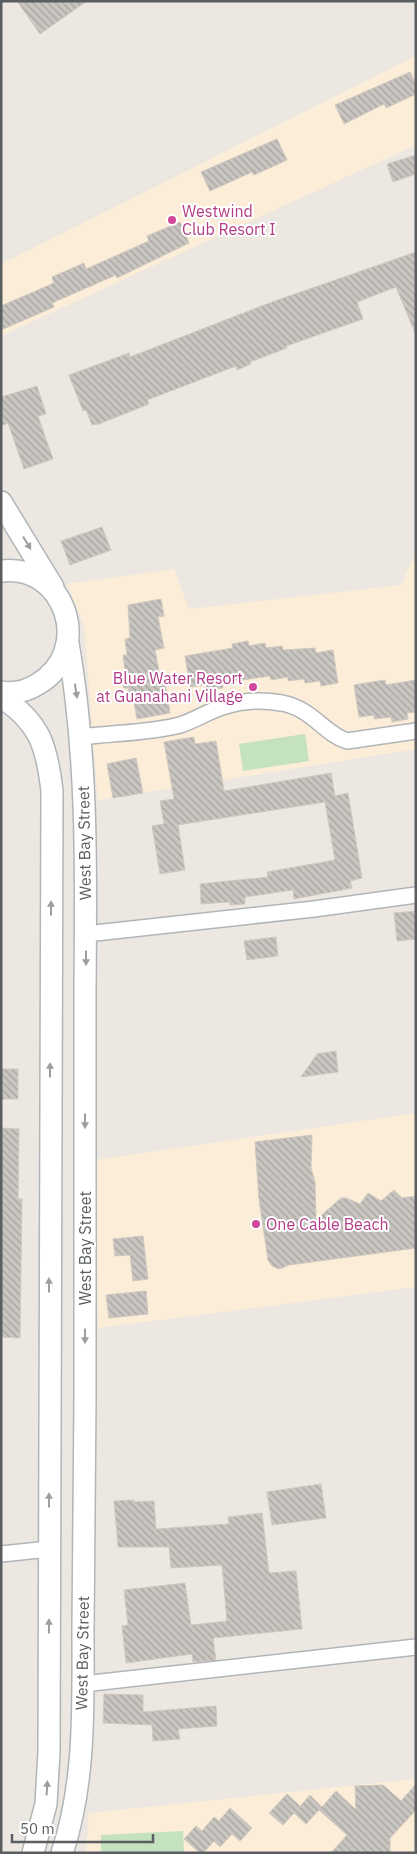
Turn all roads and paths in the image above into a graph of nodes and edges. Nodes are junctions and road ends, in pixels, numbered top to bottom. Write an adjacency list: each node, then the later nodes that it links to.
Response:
1 (1, 502): 3 (main road, one-way to 3)
2 (1, 571): 3 (main road)
3 (62, 603): 4 (main road, West Bay Street)
4 (68, 643): 5 (main road); 8 (main road, West Bay Street, one-way to 8)
5 (1, 692)
6 (1, 697): 11 (main road, West Bay Street, one-way to 6)
7 (416, 731): 8 (street)
8 (81, 737): 10 (main road, West Bay Street)
9 (416, 895): 10 (street)
10 (86, 934): 14 (main road, West Bay Street, one-way to 14)
11 (49, 1549): 12 (street); 15 (main road, West Bay Street, one-way to 11)
12 (1, 1554)
13 (416, 1647): 14 (street)
14 (83, 1684): 16 (main road, West Bay Street)
15 (33, 1853)
16 (62, 1853)

